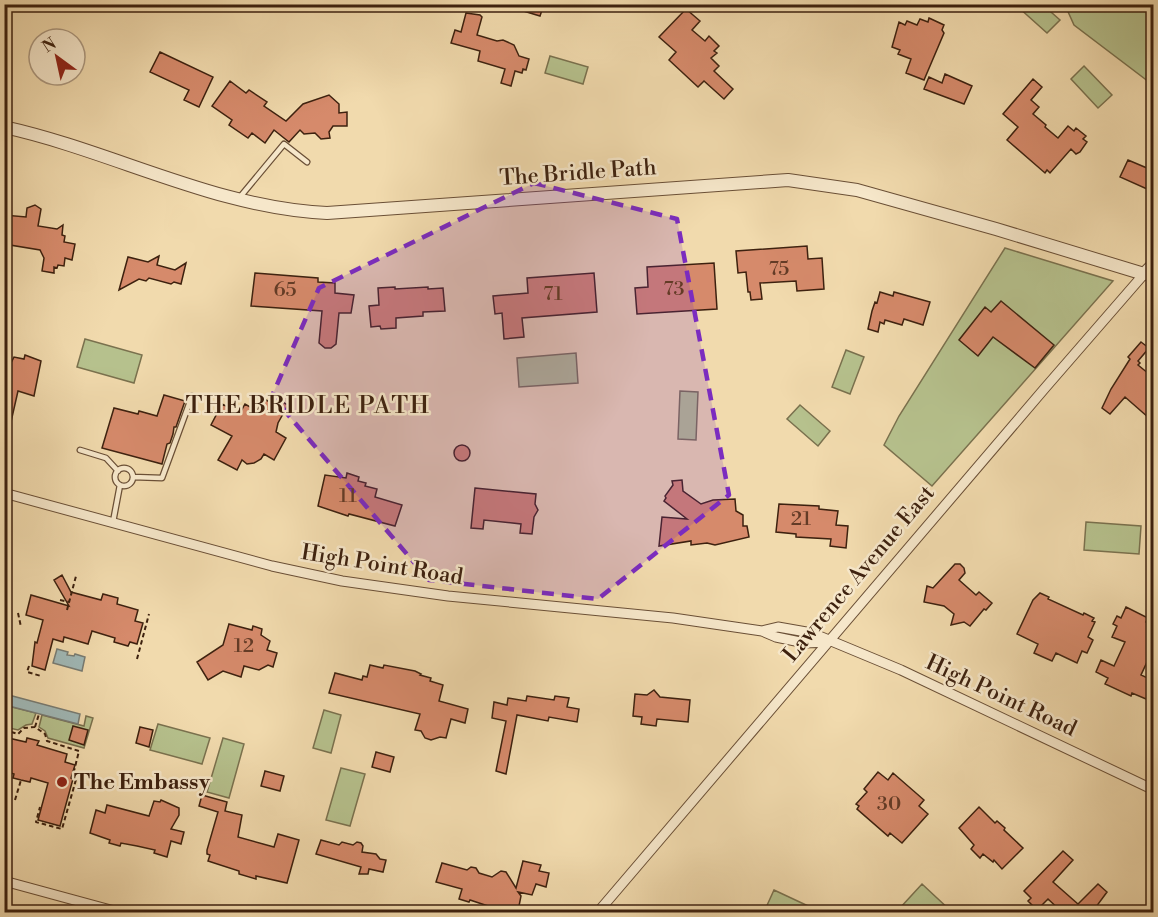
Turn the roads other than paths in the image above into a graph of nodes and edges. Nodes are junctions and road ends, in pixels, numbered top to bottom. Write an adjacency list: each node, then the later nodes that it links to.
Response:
1 (4, 127): 3 (street, The Bridle Path)
2 (307, 162): 3 (lane)
3 (238, 200): 5 (street, The Bridle Path)
4 (1154, 264): 5 (street, Lawrence Avenue East)
5 (1149, 275): 13 (street, Lawrence Avenue East)
6 (192, 396): 9 (lane)
7 (80, 450): 8 (lane)
8 (118, 471): 9 (lane); 10 (lane)
9 (133, 477): 10 (lane)
10 (120, 485): 12 (lane)
11 (4, 493): 12 (street, High Point Road)
12 (113, 522): 13 (street, High Point Road)
13 (829, 642): 14 (street, High Point Road); 17 (street, Lawrence Avenue East)
14 (1154, 790)
15 (4, 881): 16 (street)
16 (118, 912)
17 (598, 912)

